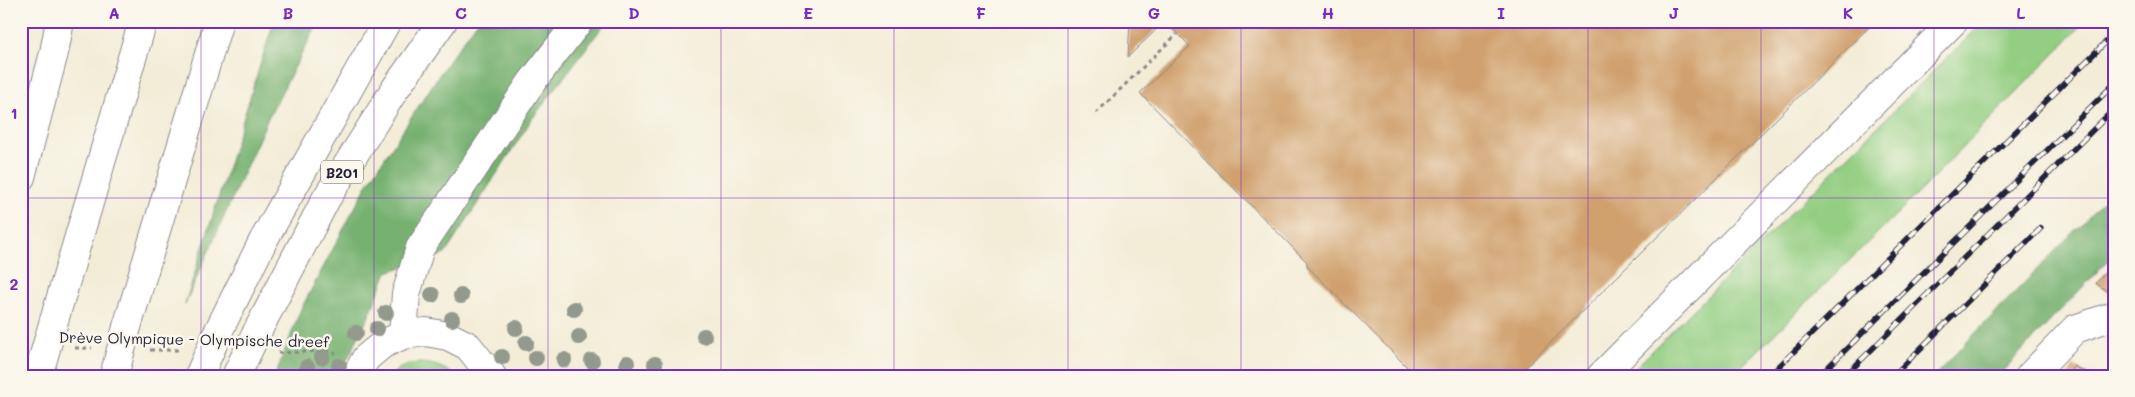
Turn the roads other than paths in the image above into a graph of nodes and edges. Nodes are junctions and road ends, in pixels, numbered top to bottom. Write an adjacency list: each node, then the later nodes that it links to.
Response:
1 (60, 21): 8 (main road)
2 (143, 21): 12 (main road, bridge)
3 (219, 21): 13 (main road, bridge)
4 (387, 21): 14 (main road, B201, bridge)
5 (443, 21): 15 (main road, B201, bridge)
6 (579, 21): 10 (main road)
7 (1954, 21): 17 (main road)
8 (21, 177)
9 (2114, 318): 18 (main road)
10 (403, 335): 11 (main road); 16 (main road)
11 (361, 367)
12 (38, 376)
13 (114, 376)
14 (199, 376)
15 (236, 376)
16 (492, 376)
17 (1601, 376)
18 (2030, 376)

